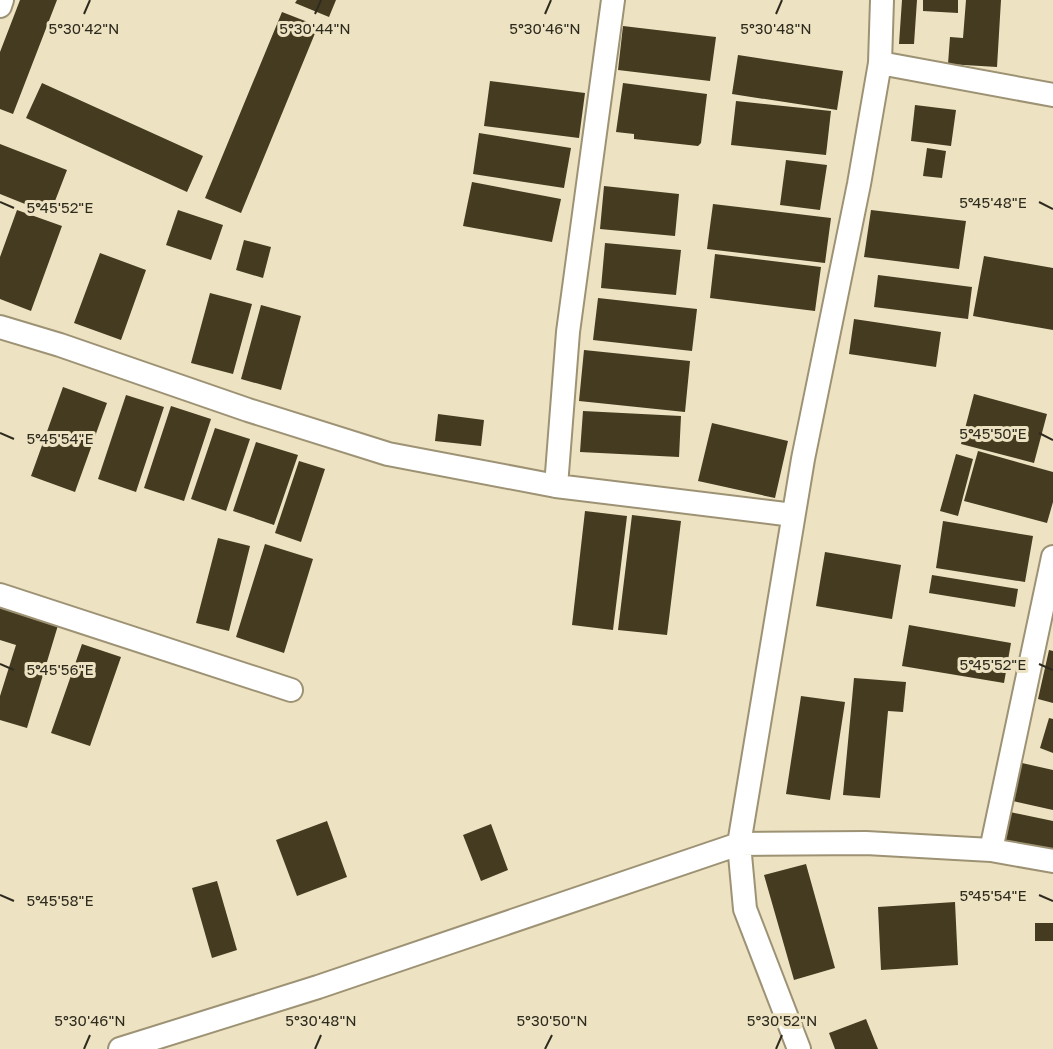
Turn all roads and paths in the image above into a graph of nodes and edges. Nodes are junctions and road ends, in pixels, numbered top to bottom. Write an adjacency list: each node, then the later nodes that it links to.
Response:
1 (2, 0): 4 (street)
2 (613, 0): 8 (street)
3 (882, 0): 5 (street)
4 (0, 6)
5 (880, 63): 6 (street); 9 (street)
6 (1053, 95)
7 (0, 327): 8 (street)
8 (556, 486): 9 (street)
9 (793, 515): 13 (street)
10 (1053, 557): 14 (street)
11 (0, 594): 12 (street)
12 (291, 690)
13 (739, 844): 14 (street); 16 (street); 17 (street)
14 (991, 850): 15 (street)
15 (1053, 861)
16 (120, 1049)
17 (799, 1049)

